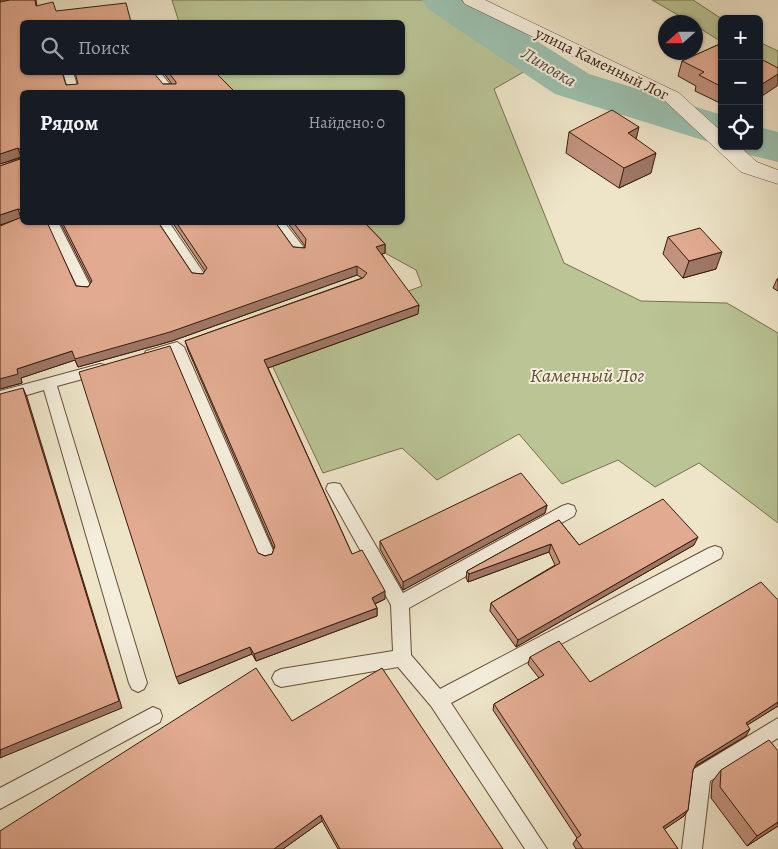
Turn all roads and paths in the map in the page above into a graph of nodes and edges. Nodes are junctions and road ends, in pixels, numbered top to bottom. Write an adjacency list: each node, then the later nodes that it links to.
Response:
1 (471, 0): 6 (street, улица Каменный Лог)
2 (69, 75): 4 (lane)
3 (157, 75): 5 (lane)
4 (73, 90)
5 (169, 90)
6 (718, 139)
7 (730, 150): 8 (street)
8 (778, 177)
9 (53, 225): 14 (lane)
10 (164, 225): 13 (lane)
11 (279, 225): 12 (lane)
12 (300, 252)
13 (200, 278)
14 (86, 291)
15 (140, 358): 22 (lane)
16 (113, 365): 17 (lane)
17 (49, 383): 18 (lane); 26 (lane)
18 (0, 397)
19 (334, 489): 23 (lane)
20 (568, 511): 23 (lane)
21 (715, 554): 27 (lane)
22 (267, 555)
23 (400, 604): 24 (lane)
24 (402, 658): 25 (lane); 27 (lane)
25 (281, 678)
26 (138, 684)
27 (438, 700): 31 (lane)
28 (153, 716): 30 (lane)
29 (778, 727): 32 (lane)
30 (0, 799)
31 (537, 849)
32 (692, 849)

